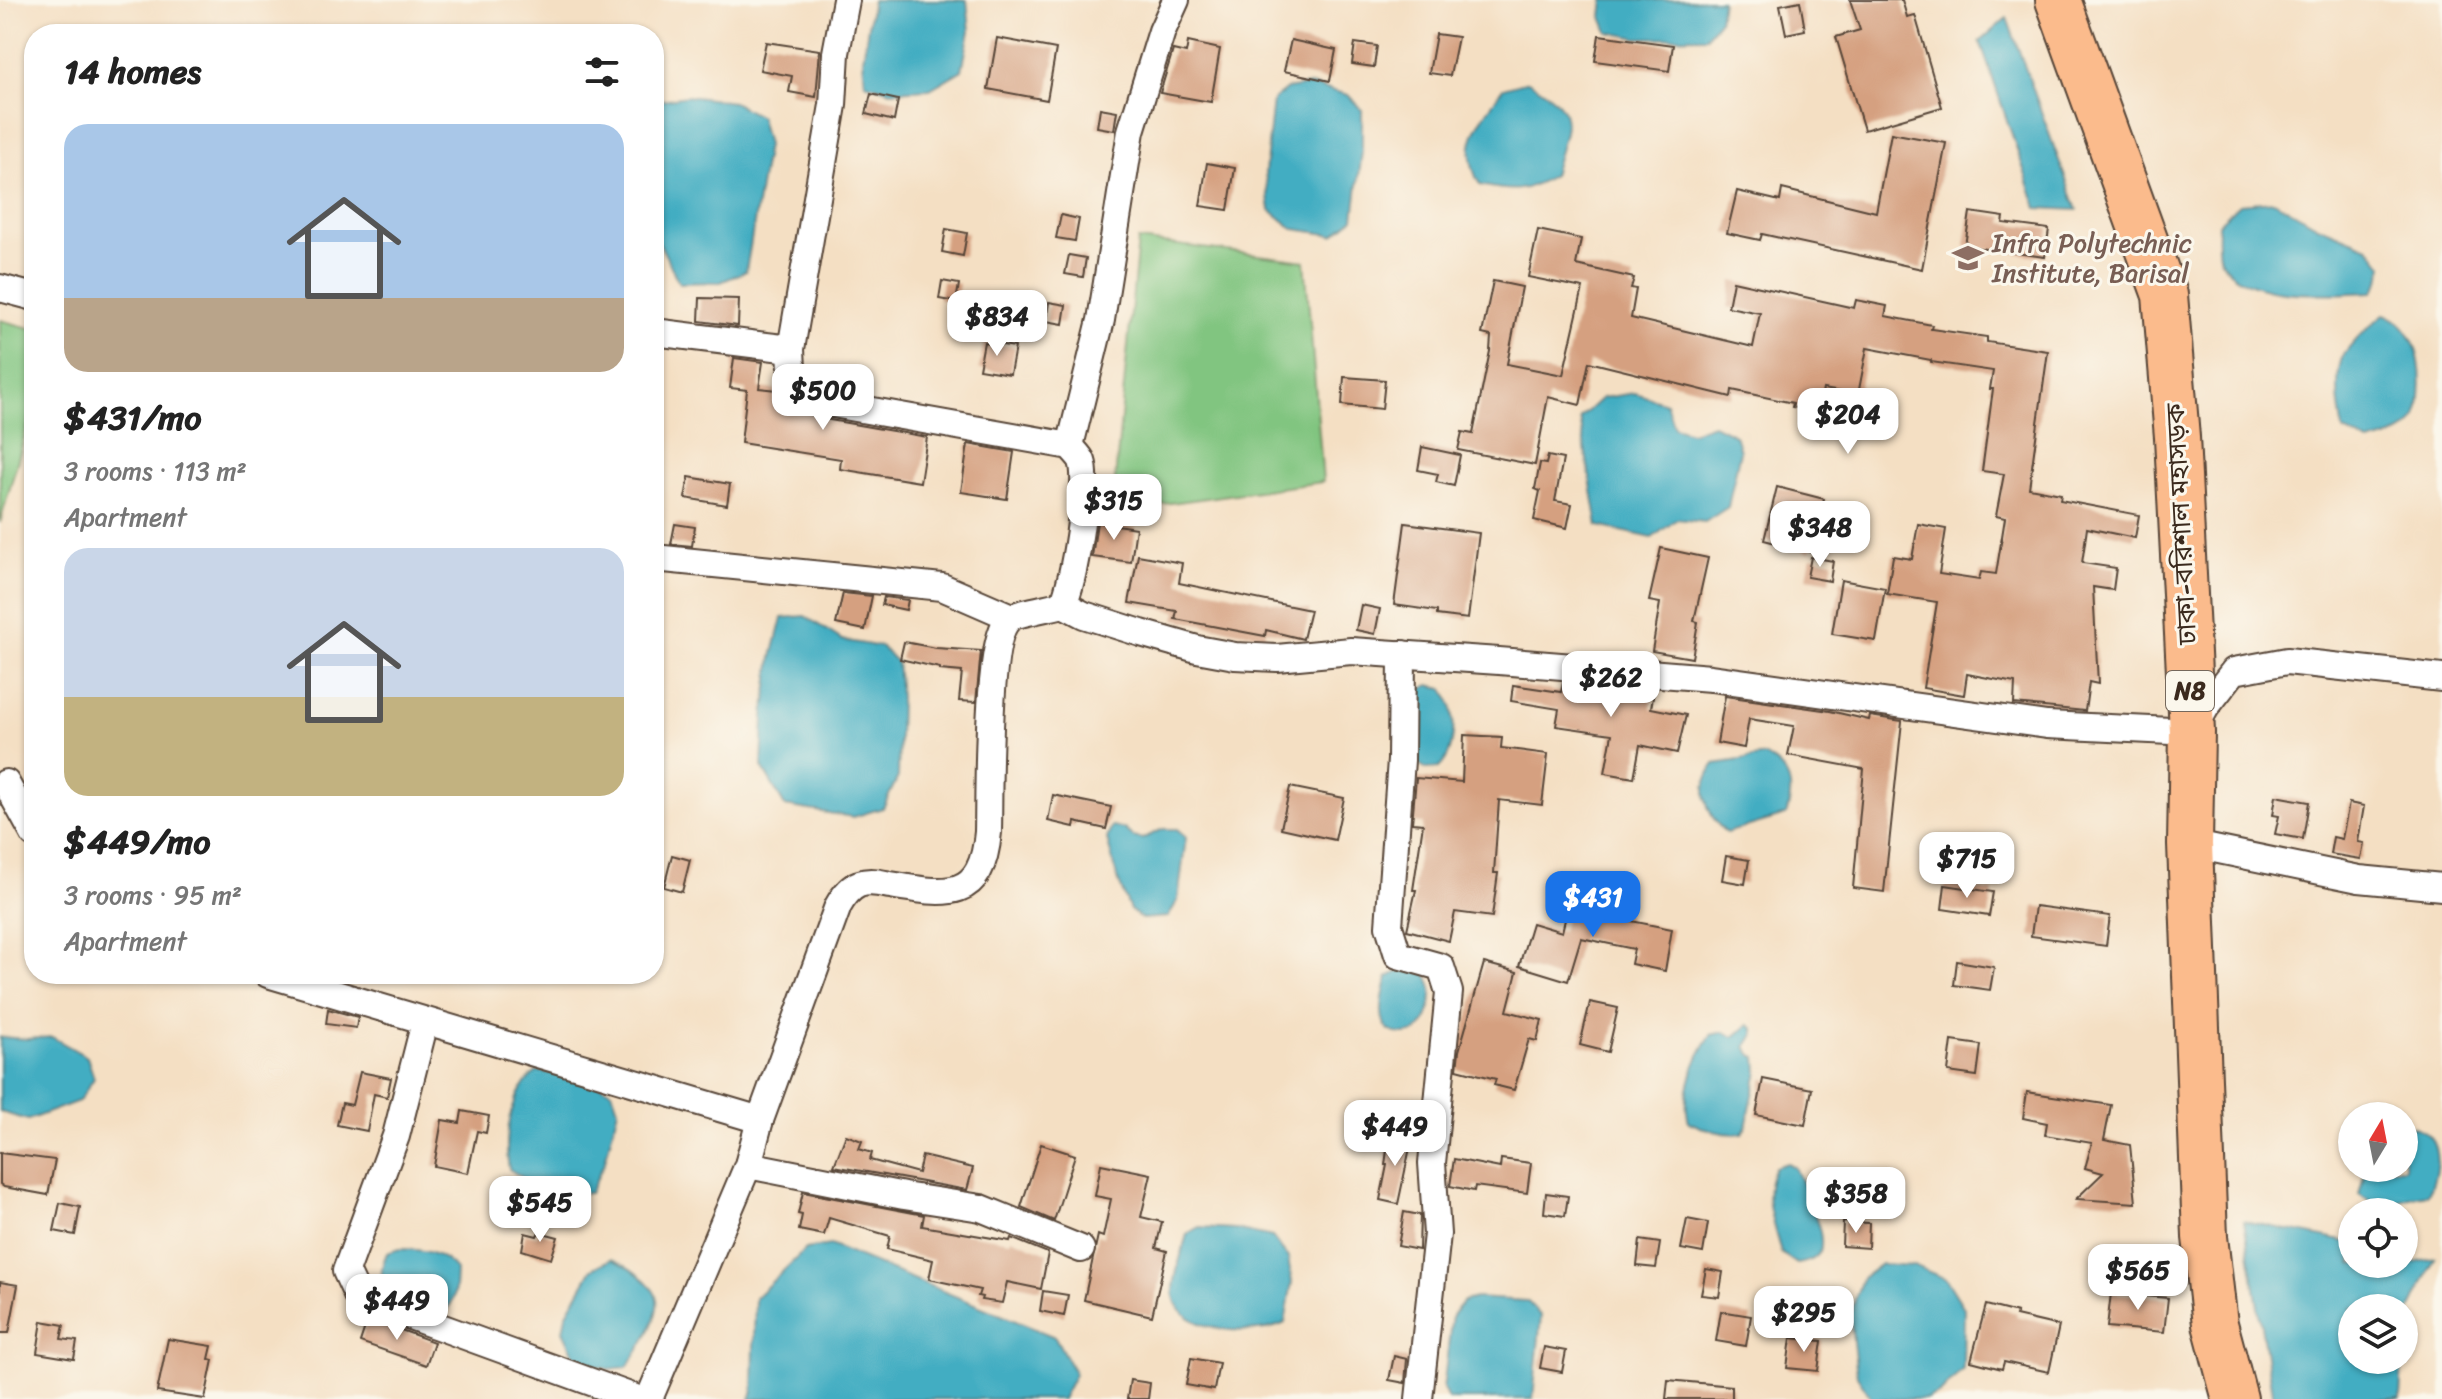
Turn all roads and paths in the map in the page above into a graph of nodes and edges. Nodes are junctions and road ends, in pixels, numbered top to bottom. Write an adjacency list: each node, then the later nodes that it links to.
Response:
1 (846, 0): 7 (street)
2 (1176, 0): 8 (street)
3 (2058, 0): 14 (highway, ঢাকা-বরিশাল মহাসড়ক / N8)
4 (0, 288): 5 (street)
5 (24, 294)
6 (664, 333): 7 (street)
7 (791, 349): 8 (street)
8 (1070, 446): 10 (street)
9 (664, 559): 11 (street)
10 (1063, 604): 11 (street); 12 (street)
11 (1011, 617): 22 (street)
12 (1402, 654): 14 (street); 27 (street)
13 (2442, 678): 14 (street)
14 (2192, 732): 18 (highway, ঢাকা-বরিশাল মহাসড়ক / N8)
15 (3, 783): 16 (street); 17 (street)
16 (24, 788)
17 (24, 818)
18 (2190, 844): 19 (street); 28 (highway, ঢাকা-বরিশাল মহাসড়ক / N8)
19 (2442, 887)
20 (301, 984): 21 (street)
21 (425, 1022): 22 (street); 25 (street)
22 (760, 1120): 23 (street)
23 (748, 1165): 24 (street); 26 (street)
24 (1081, 1249)
25 (638, 1399)
26 (649, 1399)
27 (1419, 1399)
28 (2235, 1399)

